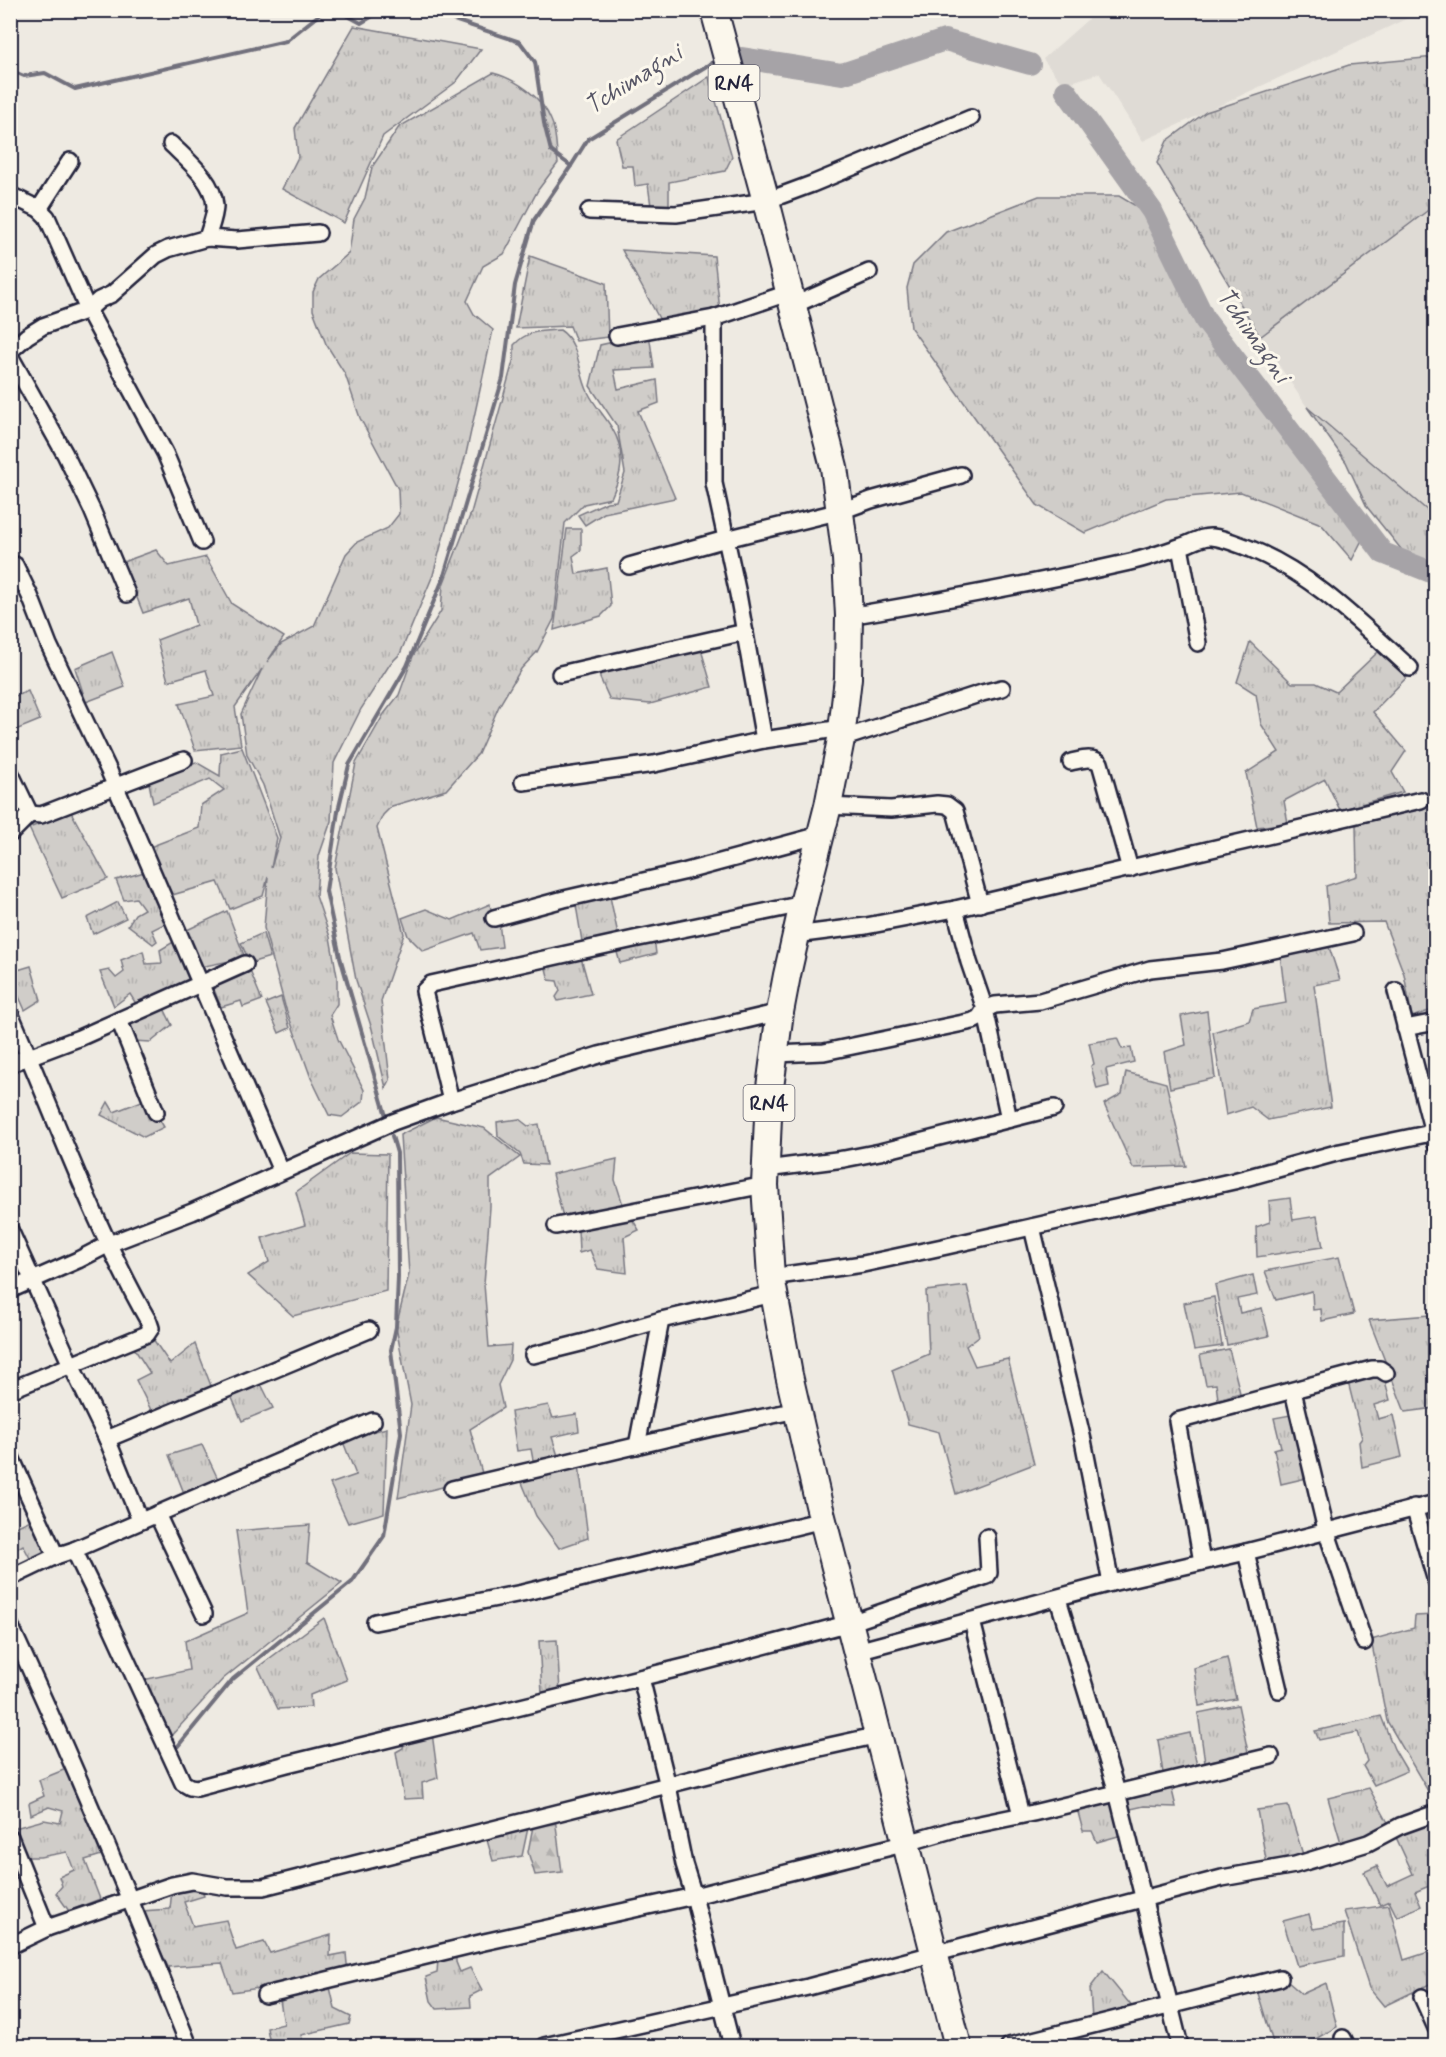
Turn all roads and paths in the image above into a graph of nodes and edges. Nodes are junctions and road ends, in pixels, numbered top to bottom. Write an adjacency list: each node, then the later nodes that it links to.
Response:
1 (714, 10): 6 (highway, RN4)
2 (971, 118): 6 (street)
3 (171, 144): 10 (street)
4 (70, 161): 7 (street)
5 (10, 195): 7 (street)
6 (766, 201): 8 (street); 12 (highway, RN4)
7 (39, 208): 13 (street)
8 (589, 211)
9 (318, 233): 10 (street)
10 (207, 238): 13 (street)
11 (869, 272): 12 (street)
12 (790, 299): 14 (street); 19 (highway, RN4)
13 (88, 310): 16 (street); 21 (street)
14 (714, 318): 15 (street); 20 (street)
15 (617, 336)
16 (10, 351)
17 (10, 356): 25 (street)
18 (961, 475): 19 (street)
19 (841, 511): 20 (street); 26 (highway, RN4)
20 (726, 539): 24 (street); 27 (street)
21 (202, 542)
22 (1180, 547): 26 (street); 28 (street); 29 (street)
23 (15, 565): 38 (street)
24 (629, 566)
25 (127, 594)
26 (849, 616): 32 (highway, RN4)
27 (745, 632): 30 (street); 33 (street)
28 (1198, 643)
29 (1410, 668)
30 (560, 674)
31 (1002, 688): 32 (street)
32 (841, 734): 33 (street); 40 (highway, RN4)
33 (764, 740): 37 (street)
34 (184, 760): 38 (street)
35 (1071, 762): 44 (street)
36 (10, 772): 41 (street)
37 (523, 782)
38 (116, 786): 41 (street); 52 (street)
39 (1421, 800): 44 (street)
40 (828, 806): 43 (highway, RN4); 46 (street)
41 (30, 814): 42 (street)
42 (10, 834)
43 (820, 835): 45 (highway, RN4); 48 (street)
44 (1130, 869): 46 (street)
45 (803, 904): 50 (highway, RN4); 63 (street)
46 (980, 904): 47 (street)
47 (955, 909): 50 (street); 54 (street)
48 (494, 918)
49 (1353, 933): 54 (street)
50 (795, 935): 55 (highway, RN4)
51 (244, 964): 52 (street)
52 (201, 983): 57 (street); 68 (street)
53 (1396, 991): 59 (street)
54 (985, 1009): 60 (street); 66 (street)
55 (780, 1012): 60 (highway, RN4); 63 (street)
56 (10, 1013): 61 (street)
57 (118, 1020): 61 (street); 65 (street)
58 (1436, 1022): 59 (street)
59 (1405, 1028): 67 (street)
60 (775, 1054): 69 (highway, RN4)
61 (28, 1057): 62 (street); 73 (street)
62 (10, 1064)
63 (451, 1101): 68 (street)
64 (1054, 1108): 66 (street)
65 (156, 1112)
66 (1009, 1119): 69 (street)
67 (1435, 1137): 71 (street)
68 (281, 1171): 73 (street)
69 (766, 1177): 70 (street); 75 (highway, RN4)
70 (556, 1226)
71 (1032, 1227): 75 (street); 104 (street)
72 (10, 1230): 74 (street)
73 (109, 1244): 74 (street); 80 (street)
74 (32, 1280): 76 (street); 80 (street)
75 (772, 1286): 77 (street); 84 (highway, RN4)
76 (10, 1290)
77 (661, 1320): 79 (street); 87 (street)
78 (369, 1330): 86 (street)
79 (533, 1355)
80 (71, 1365): 82 (street); 86 (street)
81 (1386, 1373): 83 (street)
82 (10, 1390)
83 (1293, 1391): 96 (street); 101 (street)
84 (797, 1410): 87 (street); 95 (highway, RN4)
85 (373, 1421): 93 (street)
86 (107, 1439): 94 (street)
87 (637, 1446): 90 (street)
88 (10, 1455): 89 (street)
89 (15, 1479): 100 (street)
90 (453, 1489)
91 (1436, 1503): 92 (street)
92 (1414, 1507): 96 (street); 103 (street)
93 (157, 1514): 94 (street); 106 (street)
94 (140, 1520): 98 (street)
95 (823, 1520): 108 (street); 109 (highway, RN4)
96 (1326, 1530): 99 (street); 111 (street)
97 (987, 1537): 109 (street)
98 (74, 1550): 100 (street); 113 (street)
99 (1246, 1552): 101 (street); 114 (street)
100 (56, 1556): 102 (street)
101 (1202, 1562): 104 (street)
102 (10, 1578)
103 (1436, 1581)
104 (1111, 1583): 105 (street)
105 (1058, 1599): 107 (street); 118 (street)
106 (204, 1614)
107 (972, 1621): 112 (street); 120 (street)
108 (375, 1622)
109 (850, 1623): 112 (highway, RN4); 113 (street)
110 (10, 1625): 124 (street)
111 (1364, 1642)
112 (857, 1651): 115 (highway, RN4)
113 (641, 1677): 117 (street)
114 (1279, 1690)
115 (879, 1735): 117 (street); 122 (highway, RN4)
116 (1272, 1756): 118 (street)
117 (668, 1786): 123 (street); 124 (street)
118 (1117, 1792): 120 (street); 125 (street)
119 (1436, 1813): 125 (street)
120 (1021, 1815): 122 (street)
121 (10, 1837): 126 (street)
122 (907, 1843): 123 (street); 128 (highway, RN4)
123 (694, 1896): 130 (street); 132 (street)
124 (131, 1898): 126 (street); 135 (street)
125 (1143, 1898): 128 (street); 133 (street)
126 (47, 1928): 127 (street)
127 (10, 1946)
128 (934, 1954): 132 (street); 138 (highway, RN4)
129 (1280, 1978): 133 (street)
130 (265, 1995)
131 (1422, 1997): 134 (street)
132 (722, 2006): 136 (street); 137 (street)
133 (1170, 2007): 139 (street); 140 (street)
134 (1436, 2028)
135 (189, 2046)
136 (543, 2046)
137 (732, 2046)
138 (958, 2046)
139 (1009, 2046)
140 (1180, 2046)

